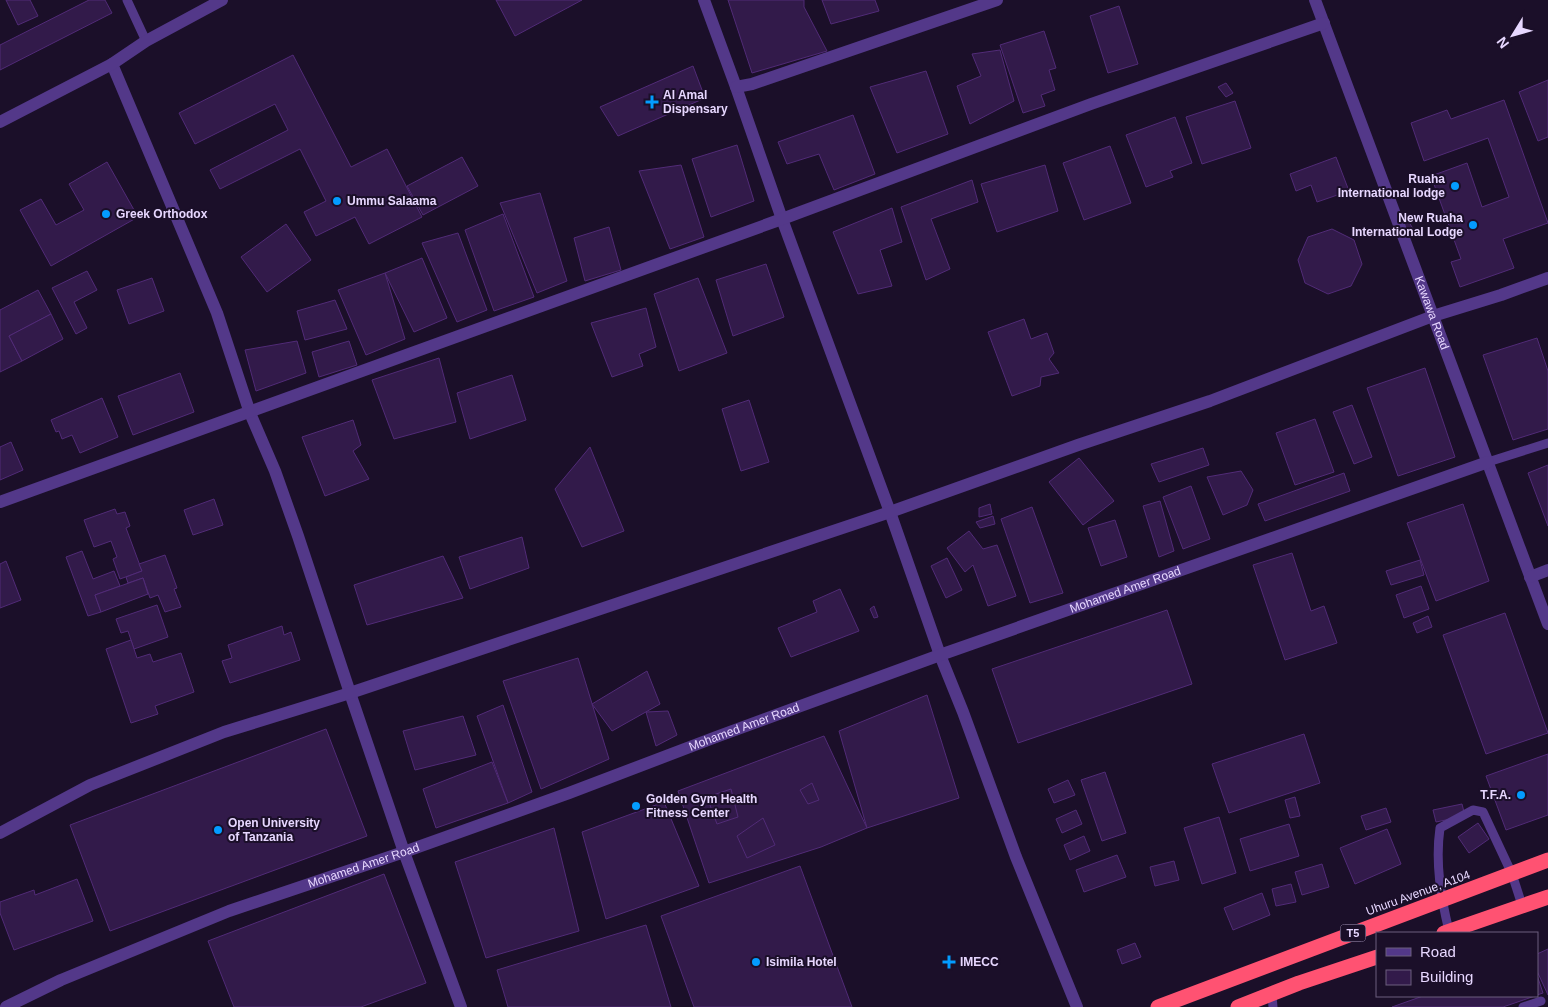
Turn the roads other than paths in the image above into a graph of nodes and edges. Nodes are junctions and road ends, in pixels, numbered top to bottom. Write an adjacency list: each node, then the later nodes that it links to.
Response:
1 (127, 0): 7 (lane)
2 (222, 0): 7 (street)
3 (704, 0): 9 (street)
4 (997, 0): 9 (street)
5 (1315, 0): 6 (street, Kawawa Road)
6 (1324, 23): 11 (street); 13 (street, Kawawa Road)
7 (146, 41): 8 (street)
8 (112, 64): 10 (street); 14 (street)
9 (736, 87): 11 (street)
10 (0, 122)
11 (782, 219): 14 (street); 18 (street)
12 (1548, 278): 13 (street)
13 (1433, 316): 16 (street, Kawawa Road); 18 (street)
14 (250, 413): 17 (street); 23 (street)
15 (1548, 444): 16 (lane)
16 (1488, 462): 20 (street, Kawawa Road); 22 (street, Mohamed Amer Road)
17 (0, 502)
18 (890, 512): 22 (street); 23 (street)
19 (1548, 570): 20 (street)
20 (1530, 577): 21 (street, Kawawa Road)
21 (1548, 624)
22 (940, 655): 25 (street, Mohamed Amer Road); 37 (street)
23 (350, 693): 24 (street); 25 (street)
24 (0, 833)
25 (404, 852): 35 (street, Mohamed Amer Road); 36 (street)
26 (1548, 860): 27 (highway, Uhuru Avenue, A104 / T5)
27 (1512, 874): 29 (highway, Uhuru Avenue, A104 / T5); 29 (lane); 30 (lane)
28 (1548, 896): 30 (highway)
29 (1442, 901): 31 (lane); 38 (highway, Uhuru Avenue, A104 / T5)
30 (1522, 905): 31 (highway)
31 (1446, 932)
32 (1376, 957): 33 (highway, T5)
33 (1272, 1001): 39 (highway, T5)
34 (1541, 1001): 40 (lane)
35 (6, 1007)
36 (461, 1007)
37 (1077, 1007)
38 (1158, 1007)
39 (1238, 1007)
40 (1523, 1007)

